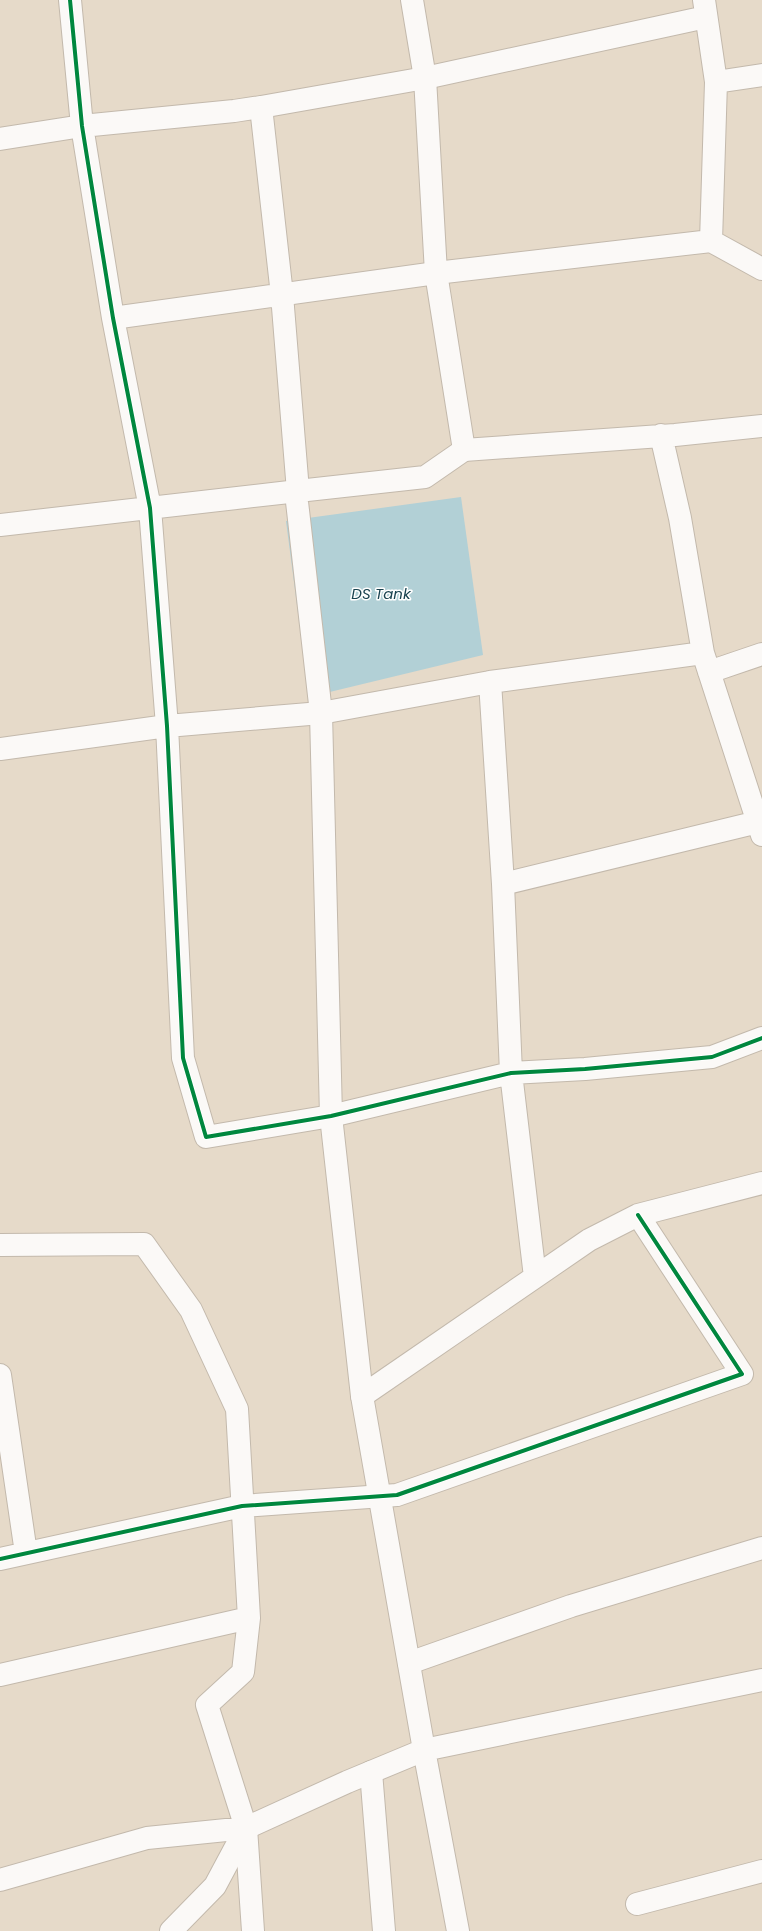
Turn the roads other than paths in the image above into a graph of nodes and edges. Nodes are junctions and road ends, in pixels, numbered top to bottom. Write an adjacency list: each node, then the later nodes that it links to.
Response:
1 (70, 0): 8 (street)
2 (412, 0): 5 (street)
3 (705, 8): 5 (street); 6 (street)
4 (762, 75): 6 (street)
5 (425, 78): 7 (street); 12 (street)
6 (716, 82): 10 (street)
7 (260, 107): 8 (street); 13 (street)
8 (82, 126): 9 (street); 14 (street)
9 (0, 139)
10 (711, 241): 11 (street); 12 (street)
11 (762, 269)
12 (436, 273): 13 (street); 17 (street)
13 (282, 295): 14 (street); 18 (street)
14 (113, 318): 19 (street)
15 (762, 426): 16 (street)
16 (661, 435): 17 (street); 22 (street)
17 (464, 450): 18 (street)
18 (298, 491): 19 (street); 24 (street)
19 (150, 508): 20 (street); 25 (street)
20 (0, 525)
21 (762, 654): 22 (street)
22 (706, 663): 23 (street); 27 (street)
23 (490, 682): 24 (street); 28 (street)
24 (322, 713): 25 (street); 31 (street)
25 (167, 726): 26 (street); 31 (street)
26 (0, 749)
27 (760, 828): 28 (street)
28 (503, 884): 30 (street)
29 (762, 1038): 30 (street)
30 (511, 1073): 31 (street); 35 (street)
31 (331, 1116): 37 (street)
32 (762, 1183): 33 (street)
33 (638, 1215): 35 (street); 38 (street)
34 (0, 1246): 39 (street)
35 (535, 1277): 37 (street)
36 (0, 1375): 41 (street)
37 (362, 1396): 38 (street)
38 (379, 1497): 39 (street); 44 (street)
39 (242, 1506): 41 (street); 43 (street)
40 (762, 1548): 44 (street)
41 (26, 1552): 42 (street)
42 (0, 1559)
43 (249, 1618): 45 (street); 49 (street)
44 (409, 1663): 47 (street)
45 (0, 1675)
46 (762, 1680): 47 (street)
47 (424, 1750): 48 (street); 56 (street)
48 (371, 1772): 49 (street); 55 (street)
49 (246, 1828): 51 (street); 53 (street); 54 (street)
50 (762, 1871): 52 (street)
51 (0, 1880)
52 (637, 1904)
53 (171, 1931)
54 (253, 1931)
55 (384, 1931)
56 (458, 1931)

